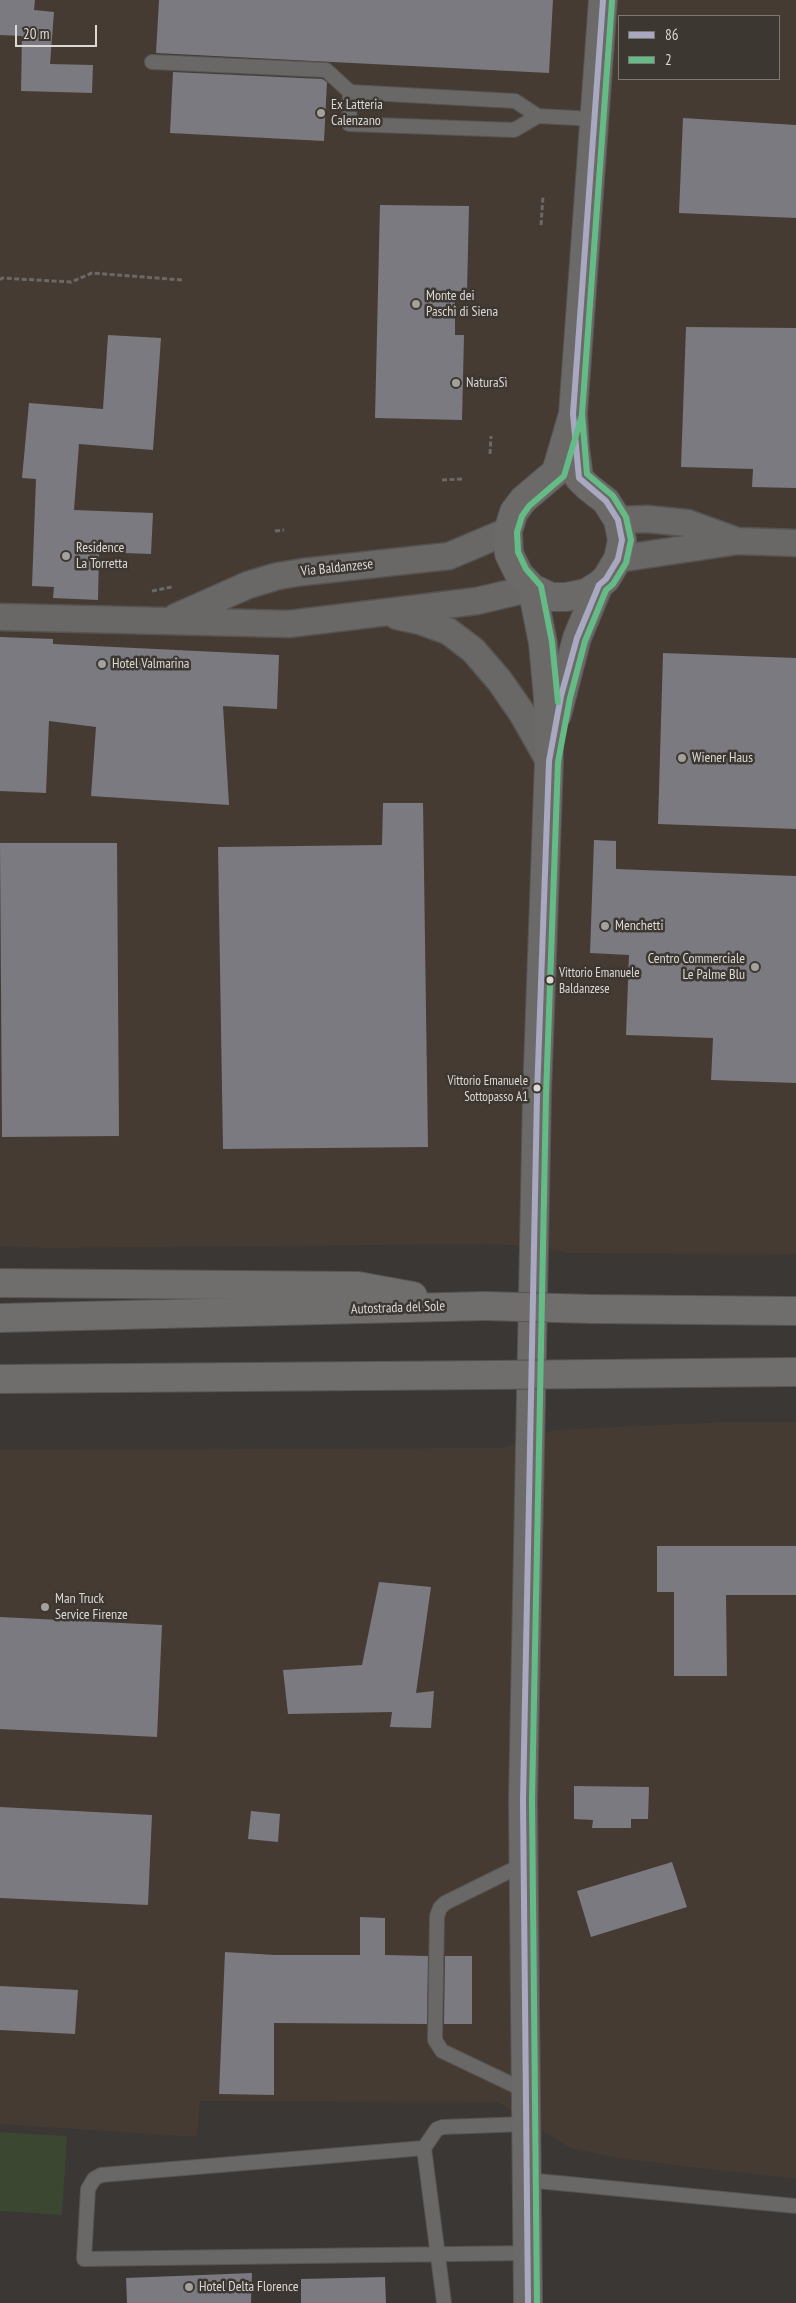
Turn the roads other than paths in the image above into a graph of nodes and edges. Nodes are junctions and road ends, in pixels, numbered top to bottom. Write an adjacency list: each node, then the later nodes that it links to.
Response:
1 (603, 0): 5 (main road)
2 (152, 62): 3 (lane)
3 (350, 92): 4 (lane); 4 (lane)
4 (538, 116): 5 (lane)
5 (594, 119): 6 (main road)
6 (573, 414): 7 (main road); 8 (main road)
7 (588, 487): 8 (main road); 9 (main road)
8 (534, 490): 10 (main road)
9 (618, 520): 11 (street); 13 (main road)
10 (508, 531): 15 (main road); 18 (street, Via Baldanzese)
11 (738, 541): 12 (street); 13 (street)
12 (796, 543)
13 (618, 559): 14 (main road)
14 (599, 586): 15 (main road); 19 (main road)
15 (532, 588): 16 (street, Via Baldanzese); 19 (main road)
16 (376, 612): 18 (street, Via Baldanzese); 19 (street, Via Baldanzese)
17 (0, 616): 18 (street, Via Baldanzese)
18 (171, 619)
19 (549, 761): 26 (main road)
20 (0, 1284): 21 (highway)
21 (474, 1306): 22 (highway, Autostrada del Sole, bridge); 23 (highway, Autostrada del Sole)
22 (796, 1311)
23 (0, 1318)
24 (796, 1372): 25 (highway, bridge)
25 (0, 1380)
26 (524, 1864): 27 (main road); 27 (lane)
27 (526, 2091): 28 (main road)
28 (526, 2124): 29 (lane); 30 (main road)
29 (424, 2148): 33 (lane); 33 (lane)
30 (527, 2180): 31 (lane); 32 (main road)
31 (796, 2206)
32 (528, 2253): 33 (lane); 35 (main road)
33 (438, 2255): 34 (lane)
34 (444, 2303)
35 (528, 2303)

